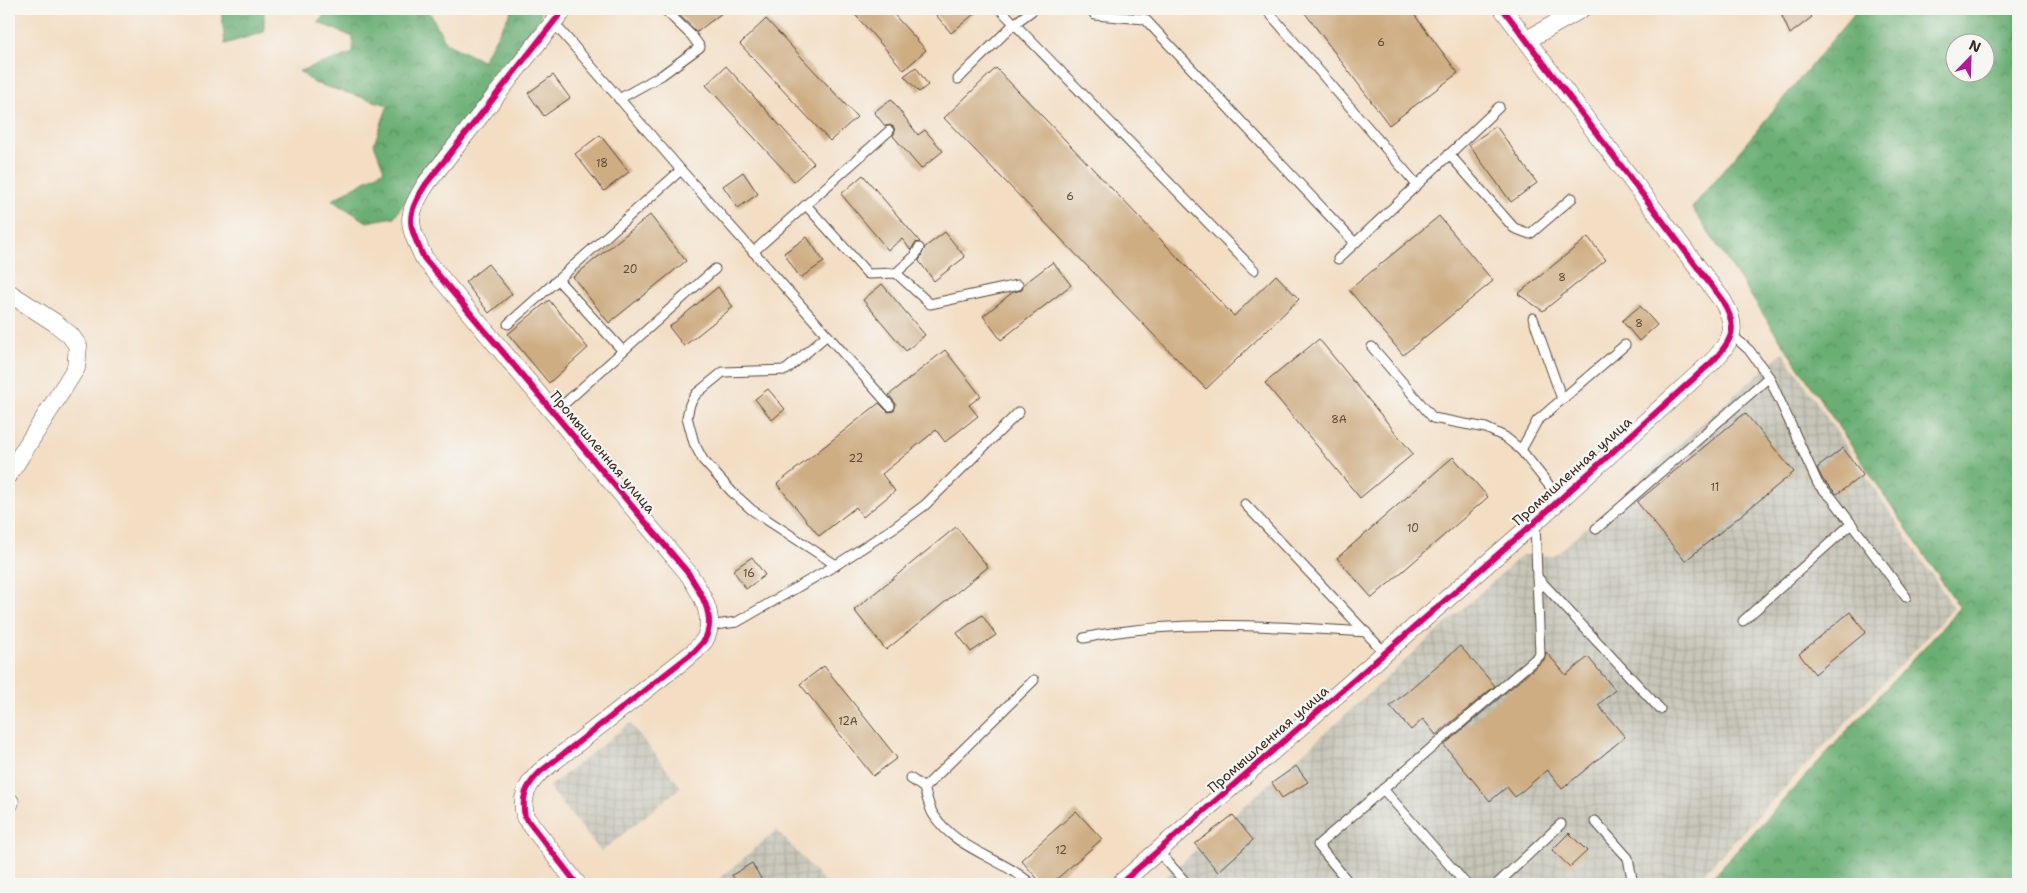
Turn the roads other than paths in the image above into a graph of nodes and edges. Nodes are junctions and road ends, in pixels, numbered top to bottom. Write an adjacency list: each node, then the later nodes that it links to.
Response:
1 (664, 9): 12 (lane)
2 (1000, 9): 9 (lane)
3 (1034, 9): 9 (lane)
4 (1090, 9): 20 (lane)
5 (1266, 9): 17 (lane)
6 (1503, 9): 10 (street)
7 (1581, 9): 10 (street)
8 (559, 15): 12 (lane); 41 (street, Промышленная улица)
9 (1014, 24): 11 (lane); 25 (lane)
10 (1527, 40): 32 (street)
11 (958, 79)
12 (619, 98): 16 (lane)
13 (1499, 107): 15 (lane)
14 (889, 131): 19 (lane)
15 (1449, 154): 17 (lane); 18 (lane)
16 (681, 170): 22 (lane); 27 (lane)
17 (1417, 185): 20 (lane)
18 (1572, 198)
19 (806, 205): 22 (lane); 26 (lane)
20 (1356, 243): 23 (lane)
21 (919, 248): 26 (lane)
22 (753, 252): 33 (lane)
23 (1338, 259)
24 (715, 269): 36 (lane)
25 (1254, 270)
26 (896, 273): 28 (lane)
27 (558, 280): 31 (lane); 36 (lane)
28 (1018, 285)
29 (9, 293): 43 (street)
30 (1533, 318): 38 (lane)
31 (508, 324)
32 (1732, 334): 37 (lane); 44 (street, Промышленная улица)
33 (827, 335): 39 (lane); 49 (lane)
34 (1626, 345): 38 (lane)
35 (1372, 347): 42 (lane)
36 (622, 351): 41 (lane)
37 (1769, 377): 47 (lane); 48 (lane)
38 (1562, 400): 42 (lane)
39 (890, 406)
40 (1019, 412): 49 (lane)
41 (554, 414): 53 (street, Промышленная улица)
42 (1521, 450): 44 (lane)
43 (9, 474)
44 (1560, 499): 46 (street, Промышленная улица)
45 (1245, 504): 54 (lane)
46 (1535, 522): 50 (lane); 56 (street, Промышленная улица)
47 (1850, 525): 51 (lane); 52 (lane)
48 (1596, 529)
49 (836, 565): 53 (lane)
50 (1537, 577): 58 (lane); 61 (lane)
51 (1906, 597)
52 (1743, 621)
53 (708, 626): 65 (street)
54 (1366, 632): 55 (lane); 56 (lane)
55 (1084, 638)
56 (1385, 653): 64 (street, Промышленная улица)
57 (1034, 680): 60 (lane)
58 (1660, 709)
59 (910, 778): 60 (lane)
60 (924, 788): 66 (lane)
61 (1383, 790): 69 (lane); 70 (lane)
62 (1596, 820): 72 (lane)
63 (1561, 824): 71 (lane)
64 (1158, 851): 67 (street, Промышленная улица); 68 (lane)
65 (577, 884)
66 (1031, 884)
67 (1120, 884)
68 (1187, 884)
69 (1350, 884)
70 (1466, 884)
71 (1497, 884)
72 (1633, 884)

